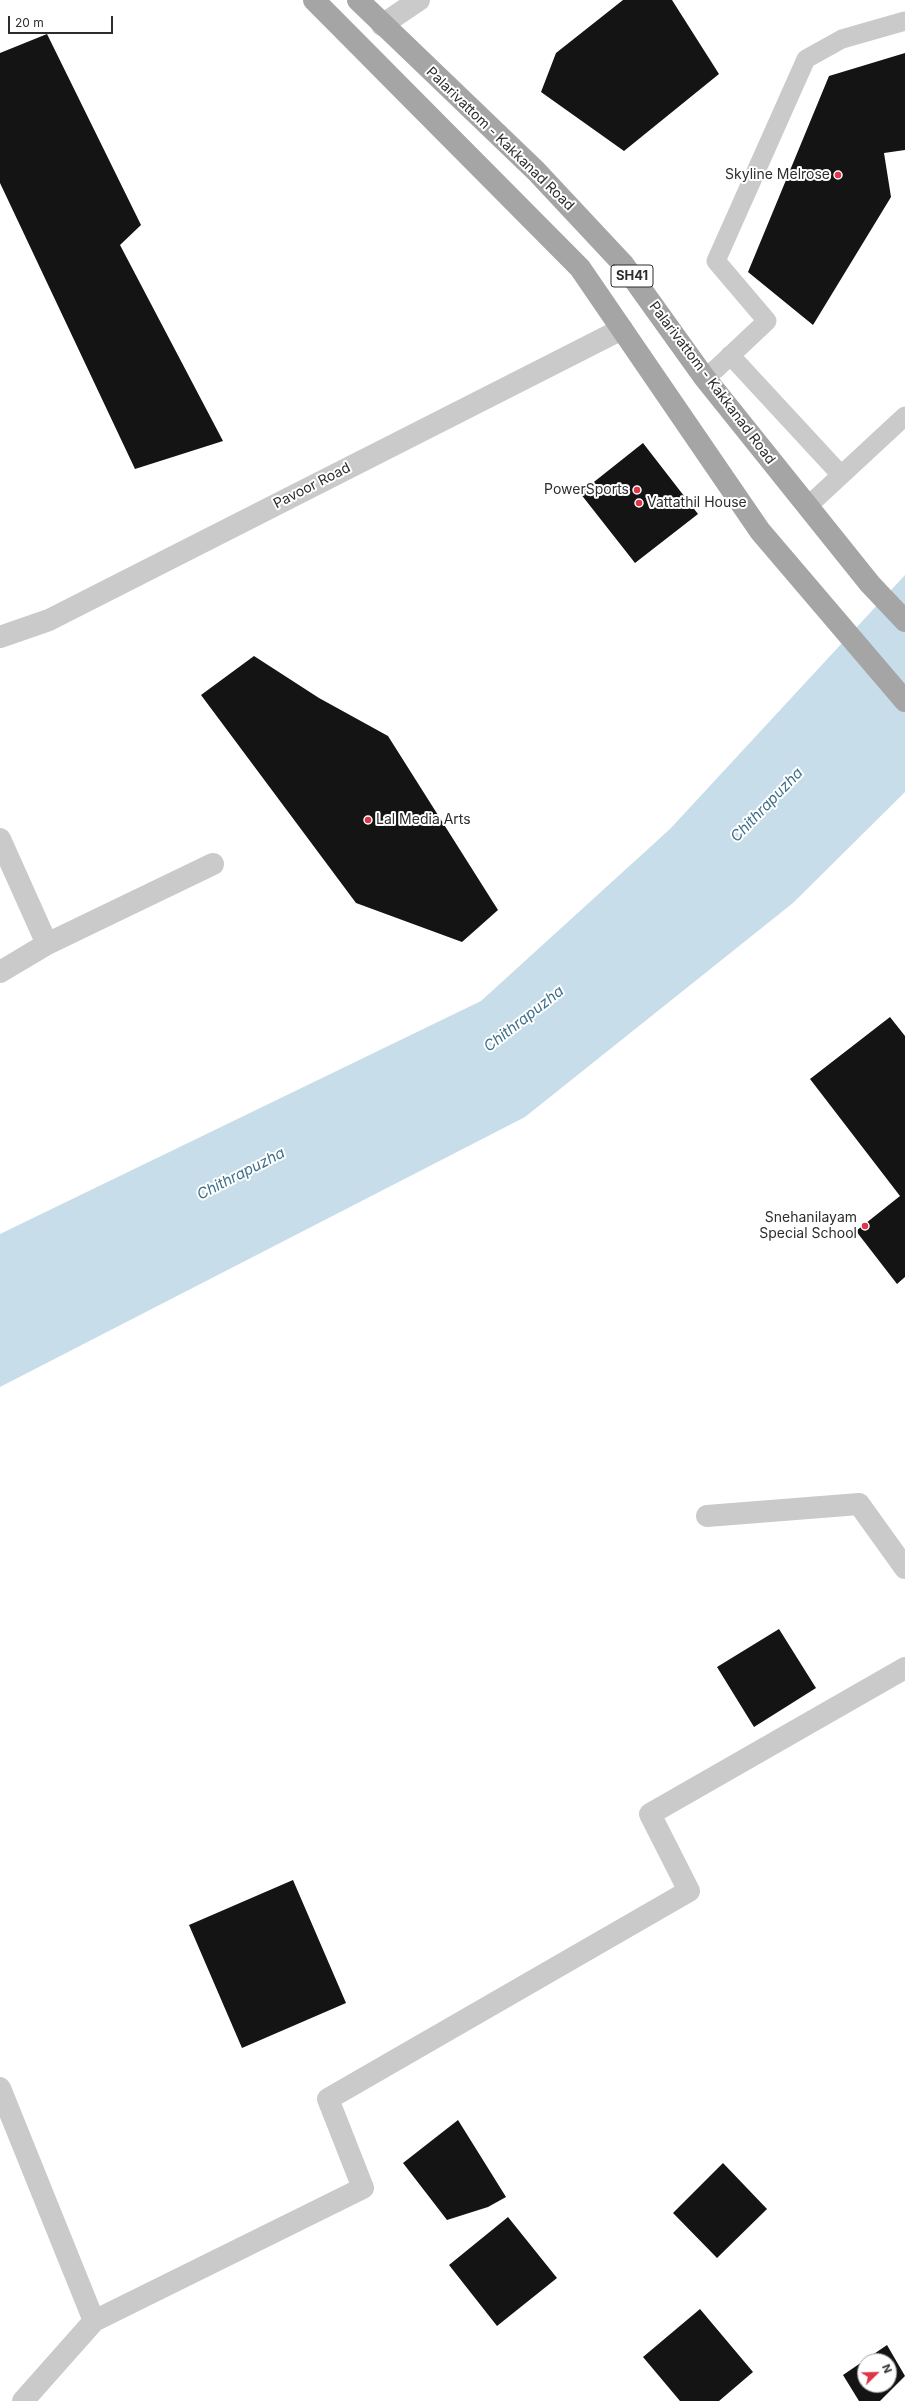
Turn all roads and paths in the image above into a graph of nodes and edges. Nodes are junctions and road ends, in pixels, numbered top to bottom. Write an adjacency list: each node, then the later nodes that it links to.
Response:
1 (314, 0): 6 (main road)
2 (358, 0): 5 (main road, Palarivattom - Kakkanad Road / SH41)
3 (419, 0): 5 (street)
4 (905, 21): 7 (lane)
5 (382, 25): 8 (main road, Palarivattom - Kakkanad Road / SH41)
6 (622, 329): 13 (street, Pavoor Road); 14 (main road)
7 (730, 355): 8 (lane); 10 (lane)
8 (704, 377): 11 (main road, Palarivattom - Kakkanad Road / SH41)
9 (905, 416): 10 (lane)
10 (841, 475): 11 (lane)
11 (808, 506): 12 (main road, Palarivattom - Kakkanad Road / SH41)
12 (905, 621)
13 (0, 637)
14 (905, 701)
15 (0, 839): 17 (street)
16 (212, 864): 17 (street)
17 (47, 944): 18 (street)
18 (0, 972)
19 (707, 1516): 20 (street)
20 (905, 1568)
21 (905, 1668): 23 (street)
22 (0, 2088): 23 (street)
23 (94, 2321): 24 (street)
24 (23, 2401)

